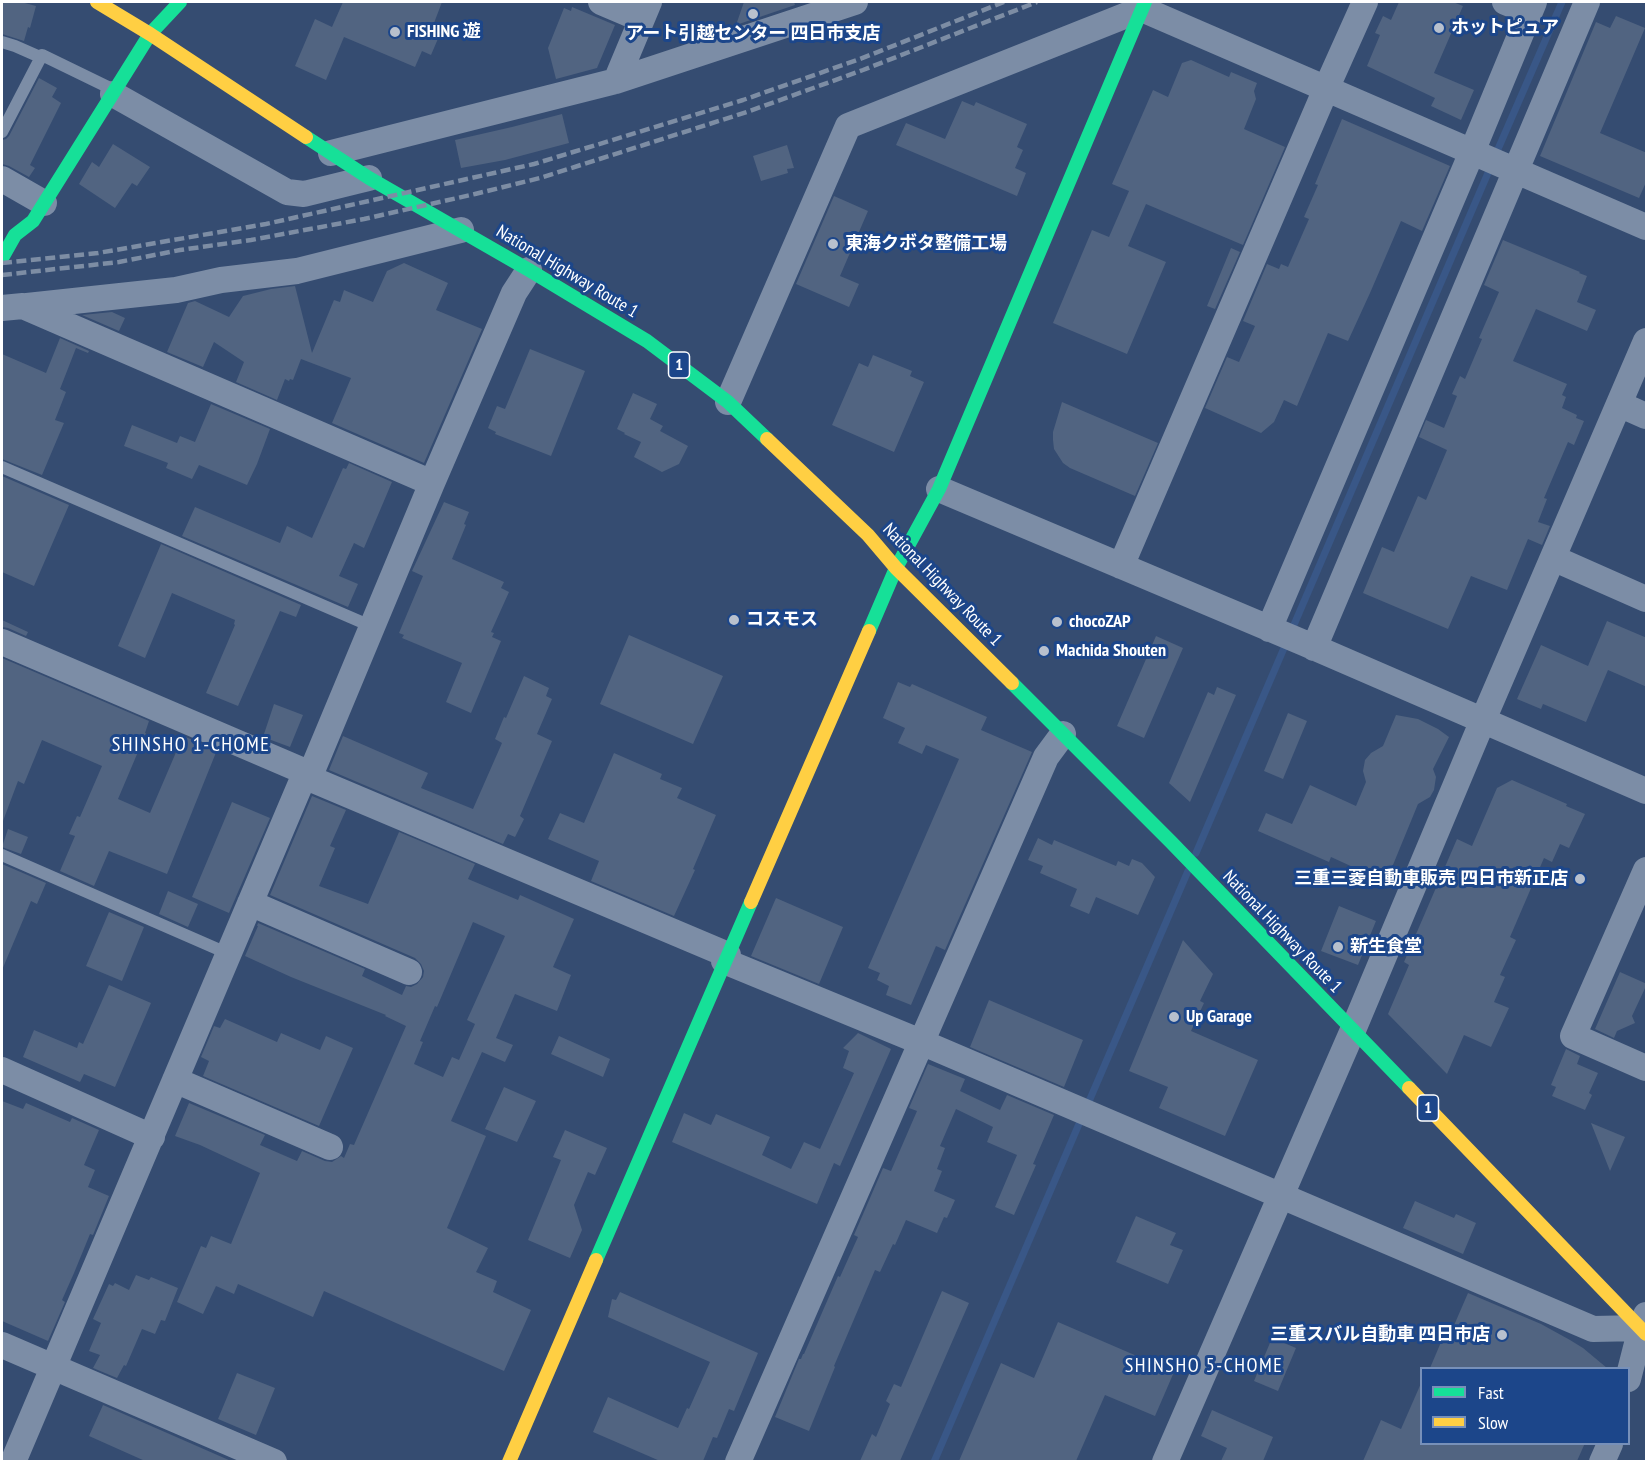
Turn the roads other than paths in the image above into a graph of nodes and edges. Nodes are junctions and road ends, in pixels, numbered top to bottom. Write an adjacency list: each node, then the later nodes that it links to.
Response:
1 (97, 2): 11 (main road, National Highway Route 1 / 1)
2 (180, 2): 11 (main road)
3 (601, 2): 10 (street)
4 (855, 2): 14 (street)
5 (1365, 2): 15 (street)
6 (1505, 2): 9 (street)
7 (1587, 2): 20 (street)
8 (1144, 5): 15 (street); 31 (street); 36 (main road)
9 (1532, 7): 19 (street)
10 (645, 10): 14 (street)
11 (150, 34): 16 (main road); 18 (main road, National Highway Route 1 / 1)
12 (2, 42): 13 (lane)
13 (40, 57): 16 (lane); 17 (lane)
14 (616, 81): 18 (street)
15 (1326, 89): 19 (street); 38 (street)
16 (114, 92): 21 (street); 23 (main road)
17 (2, 132)
18 (331, 153): 21 (main road, National Highway Route 1 / 1)
19 (1475, 153): 20 (street); 42 (street)
20 (1511, 169): 24 (street); 44 (street)
21 (369, 178): 25 (main road, National Highway Route 1 / 1)
22 (2, 179): 23 (street)
23 (44, 203): 26 (main road)
24 (1647, 227)
25 (461, 230): 28 (main road, National Highway Route 1 / 1); 29 (street)
26 (8, 236): 27 (main road)
27 (2, 258)
28 (529, 270): 31 (main road, National Highway Route 1 / 1); 35 (street)
29 (12, 307): 35 (street)
30 (1647, 341): 32 (street)
31 (728, 402): 39 (main road, National Highway Route 1 / 1)
32 (1619, 404): 33 (street); 37 (street)
33 (1647, 416)
34 (2, 467): 41 (lane)
35 (432, 483): 41 (street)
36 (939, 489): 38 (street); 39 (main road)
37 (1553, 558): 40 (street); 45 (street)
38 (1121, 566): 42 (street)
39 (896, 568): 46 (main road, National Highway Route 1 / 1); 53 (main road)
40 (1647, 599)
41 (373, 627): 47 (street)
42 (1272, 630): 44 (street)
43 (2, 642): 47 (street)
44 (1309, 646): 45 (street)
45 (1483, 720): 48 (street); 55 (street)
46 (1063, 734): 55 (main road, National Highway Route 1 / 1); 56 (street)
47 (306, 774): 51 (street); 53 (street)
48 (1647, 791)
49 (2, 855): 52 (lane)
50 (1647, 870): 57 (street)
51 (250, 903): 52 (street); 54 (street)
52 (229, 954): 59 (street)
53 (726, 958): 56 (street); 70 (main road)
54 (409, 972)
55 (1353, 1030): 62 (street); 63 (main road, National Highway Route 1 / 1)
56 (921, 1042): 62 (street); 71 (street)
57 (1647, 1068)
58 (2, 1071): 60 (street)
59 (175, 1080): 60 (street); 61 (street)
60 (152, 1137): 65 (street)
61 (330, 1147)
62 (1280, 1196): 63 (street); 72 (street)
63 (1645, 1325): 66 (street)
64 (2, 1345): 65 (street)
65 (54, 1368): 68 (street); 69 (street)
66 (1630, 1376)
67 (1609, 1445): 73 (street)
68 (14, 1461)
69 (274, 1461)
70 (509, 1461)
71 (738, 1461)
72 (1165, 1461)
73 (1602, 1461)

